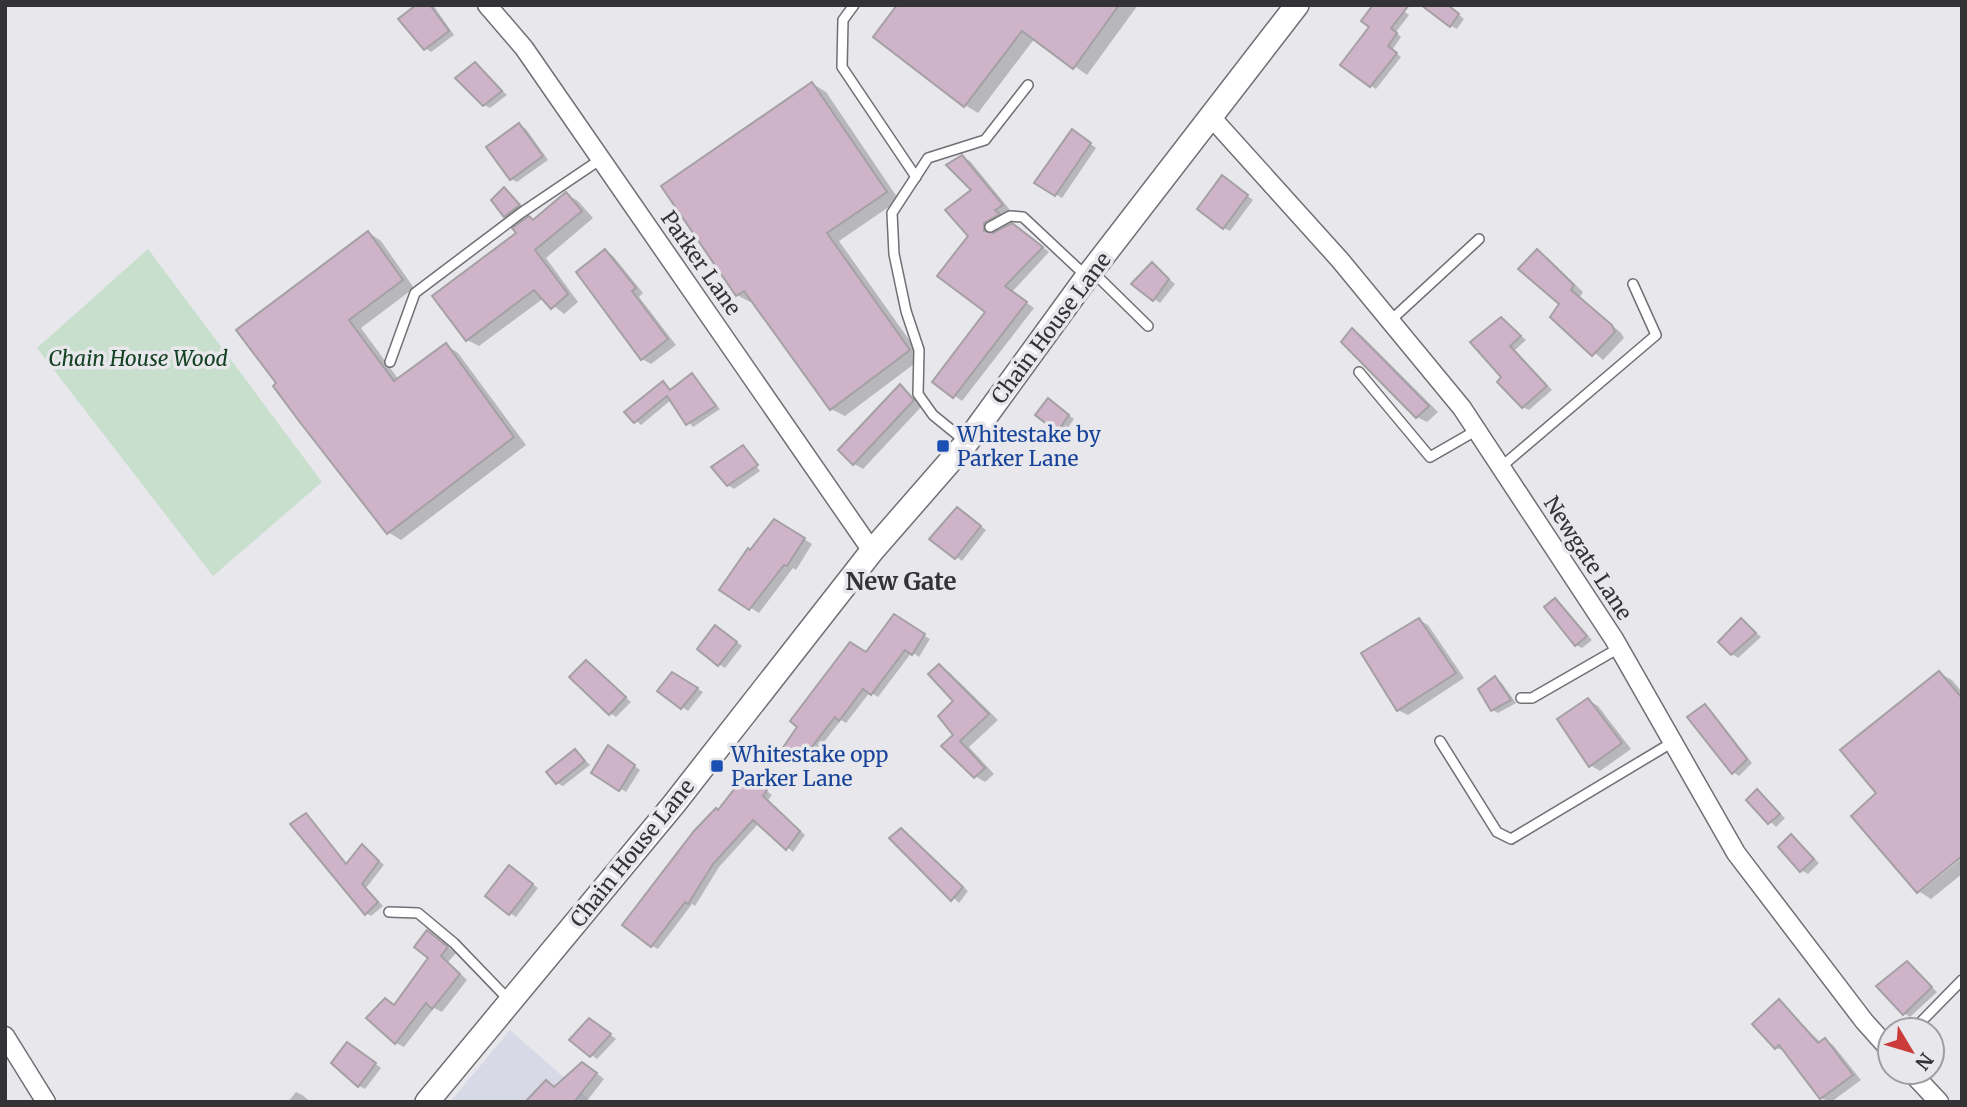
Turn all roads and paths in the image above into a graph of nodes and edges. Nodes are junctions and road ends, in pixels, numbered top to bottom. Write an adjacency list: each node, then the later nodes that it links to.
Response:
1 (487, 5): 6 (street, Parker Lane)
2 (855, 5): 7 (lane)
3 (1297, 5): 5 (street, Chain House Lane)
4 (1028, 85): 7 (lane)
5 (1212, 118): 10 (street, Chain House Lane); 12 (street, Newgate Lane)
6 (601, 159): 14 (lane); 19 (street, Parker Lane)
7 (916, 177): 17 (lane)
8 (990, 227): 10 (lane)
9 (1479, 239): 12 (lane)
10 (1090, 274): 13 (lane); 17 (street, Chain House Lane)
11 (1633, 284): 18 (lane)
12 (1390, 321): 16 (street, Newgate Lane)
13 (1148, 326)
14 (390, 362)
15 (1359, 372): 16 (lane)
16 (1477, 430): 18 (street, Newgate Lane)
17 (967, 442): 19 (street, Chain House Lane)
18 (1501, 467): 20 (street, Newgate Lane)
19 (872, 551): 26 (street, Chain House Lane)
20 (1619, 648): 21 (lane); 23 (street, Newgate Lane)
21 (1521, 698)
22 (1440, 741): 23 (lane)
23 (1673, 742): 28 (street, Newgate Lane)
24 (389, 912): 26 (lane)
25 (1962, 980): 27 (lane)
26 (511, 1002): 32 (street, Chain House Lane)
27 (1927, 1016)
28 (1876, 1034)
29 (5, 1036): 31 (street)
30 (1924, 1086): 33 (street)
31 (46, 1102)
32 (427, 1102)
33 (1939, 1102)

